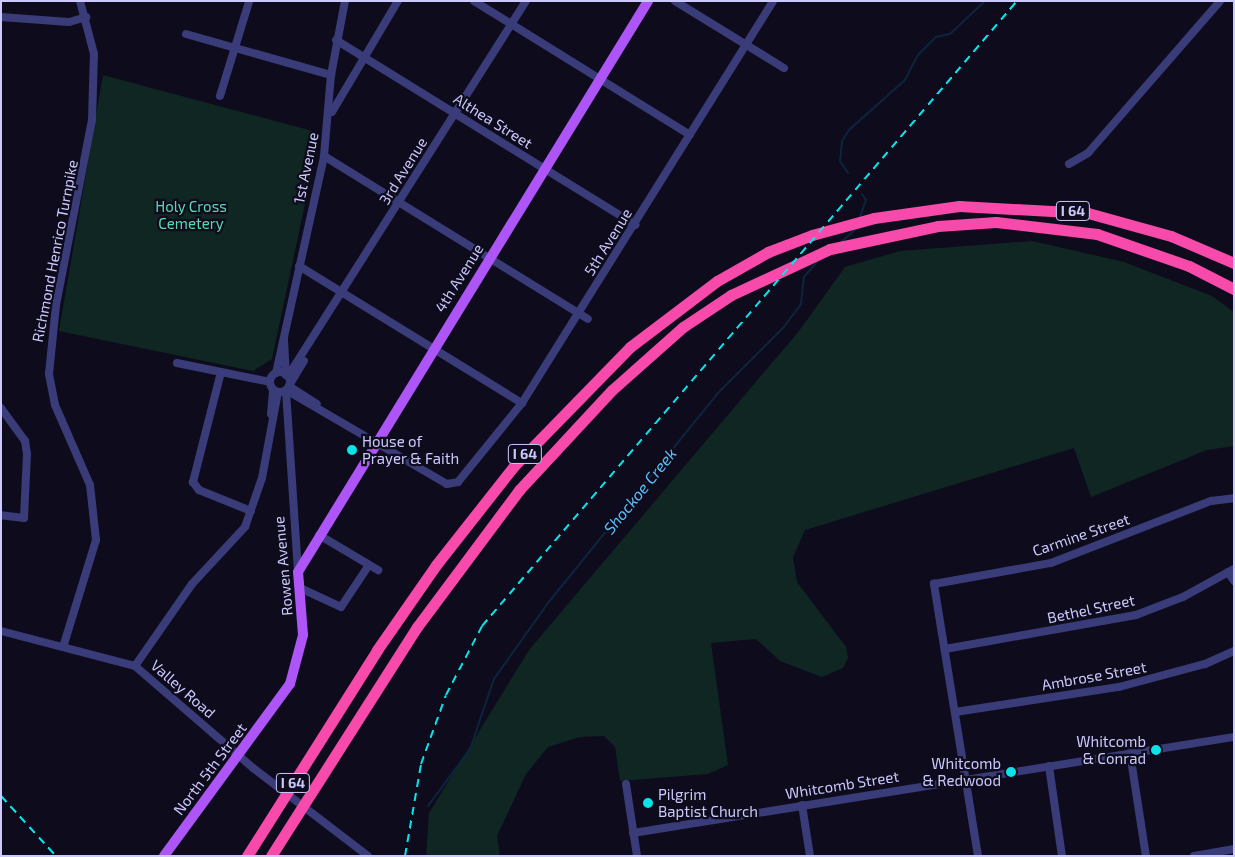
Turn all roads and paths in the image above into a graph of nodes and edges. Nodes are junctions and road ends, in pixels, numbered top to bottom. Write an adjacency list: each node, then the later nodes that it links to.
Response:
1 (80, 1): 11 (street, Richmond Henrico Turnpike)
2 (345, 1): 15 (street, 1st Avenue)
3 (398, 1): 18 (street)
4 (474, 1): 13 (street)
5 (526, 1): 13 (street, 3rd Avenue)
6 (648, 1): 21 (main road, 4th Avenue)
7 (676, 1): 16 (street)
8 (773, 1): 16 (street, 5th Avenue)
9 (1220, 1): 27 (street)
10 (248, 2): 17 (street)
11 (86, 16): 12 (street); 57 (street, Richmond Henrico Turnpike)
12 (1, 17)
13 (512, 25): 21 (street); 24 (street, 3rd Avenue)
14 (186, 34): 17 (street)
15 (336, 40): 18 (street, Althea Street); 20 (street, 1st Avenue)
16 (746, 45): 19 (street); 25 (street, 5th Avenue)
17 (234, 48): 20 (street); 22 (street)
18 (363, 59): 23 (street); 24 (street, Althea Street)
19 (784, 68)
20 (331, 75): 23 (street, 1st Avenue)
21 (600, 79): 25 (street); 28 (main road, 4th Avenue)
22 (220, 96)
23 (331, 114): 26 (street, 1st Avenue)
24 (456, 114): 28 (street, Althea Street); 29 (street, 3rd Avenue)
25 (690, 135): 30 (street, 5th Avenue)
26 (324, 156): 29 (street); 33 (street, 1st Avenue)
27 (1069, 164)
28 (545, 169): 30 (street, Althea Street); 31 (main road, 4th Avenue)
29 (399, 203): 31 (street); 35 (street, 3rd Avenue)
30 (635, 225): 36 (street, 5th Avenue)
31 (489, 258): 36 (street); 39 (main road, 4th Avenue)
32 (1234, 263): 72 (highway, I 64)
33 (299, 266): 35 (street); 38 (street, 1st Avenue)
34 (1234, 289): 73 (highway, I 64)
35 (344, 293): 39 (street); 42 (street, 3rd Avenue)
36 (578, 314): 37 (street); 43 (street, 5th Avenue)
37 (588, 320)
38 (284, 340): 42 (street, 1st Avenue); 42 (street, 1st Avenue)
39 (433, 349): 43 (street); 45 (main road, 4th Avenue)
40 (177, 363): 41 (street)
41 (221, 372): 42 (street); 47 (street)
42 (283, 386): 45 (street); 47 (street); 53 (street, Rowen Avenue)
43 (522, 403): 45 (street, 5th Avenue)
44 (2, 408): 48 (street)
45 (376, 442): 49 (main road, 4th Avenue)
46 (1234, 498): 58 (street, Carmine Street)
47 (251, 511): 60 (street)
48 (1, 515)
49 (319, 535): 50 (street); 53 (main road, 4th Avenue)
50 (369, 565): 51 (street); 55 (street)
51 (378, 570)
52 (1231, 571): 54 (street); 58 (street, Bethel Street)
53 (298, 572): 55 (main road, Rowen Avenue)
54 (1234, 581)
55 (300, 588): 61 (main road, Rowen Avenue)
56 (1, 631): 57 (street, Valley Road)
57 (64, 644): 60 (street, Valley Road)
58 (945, 649): 62 (street)
59 (1234, 651): 62 (street, Ambrose Street)
60 (135, 666): 74 (street, Valley Road)
61 (280, 700): 71 (main road, North 5th Street)
62 (955, 712): 66 (street)
63 (1234, 737): 64 (street, Whitcomb Street)
64 (1130, 753): 65 (street, Whitcomb Street); 79 (street)
65 (1049, 766): 66 (street, Whitcomb Street); 78 (street)
66 (965, 779): 68 (street, Whitcomb Street); 77 (street)
67 (626, 784): 69 (street)
68 (802, 805): 69 (street, Whitcomb Street); 76 (street)
69 (633, 833): 75 (street)
70 (1234, 849): 80 (street)
71 (164, 856)
72 (247, 856)
73 (271, 856)
74 (368, 856)
75 (636, 856)
76 (810, 856)
77 (978, 856)
78 (1062, 856)
79 (1146, 856)
80 (1194, 856)

